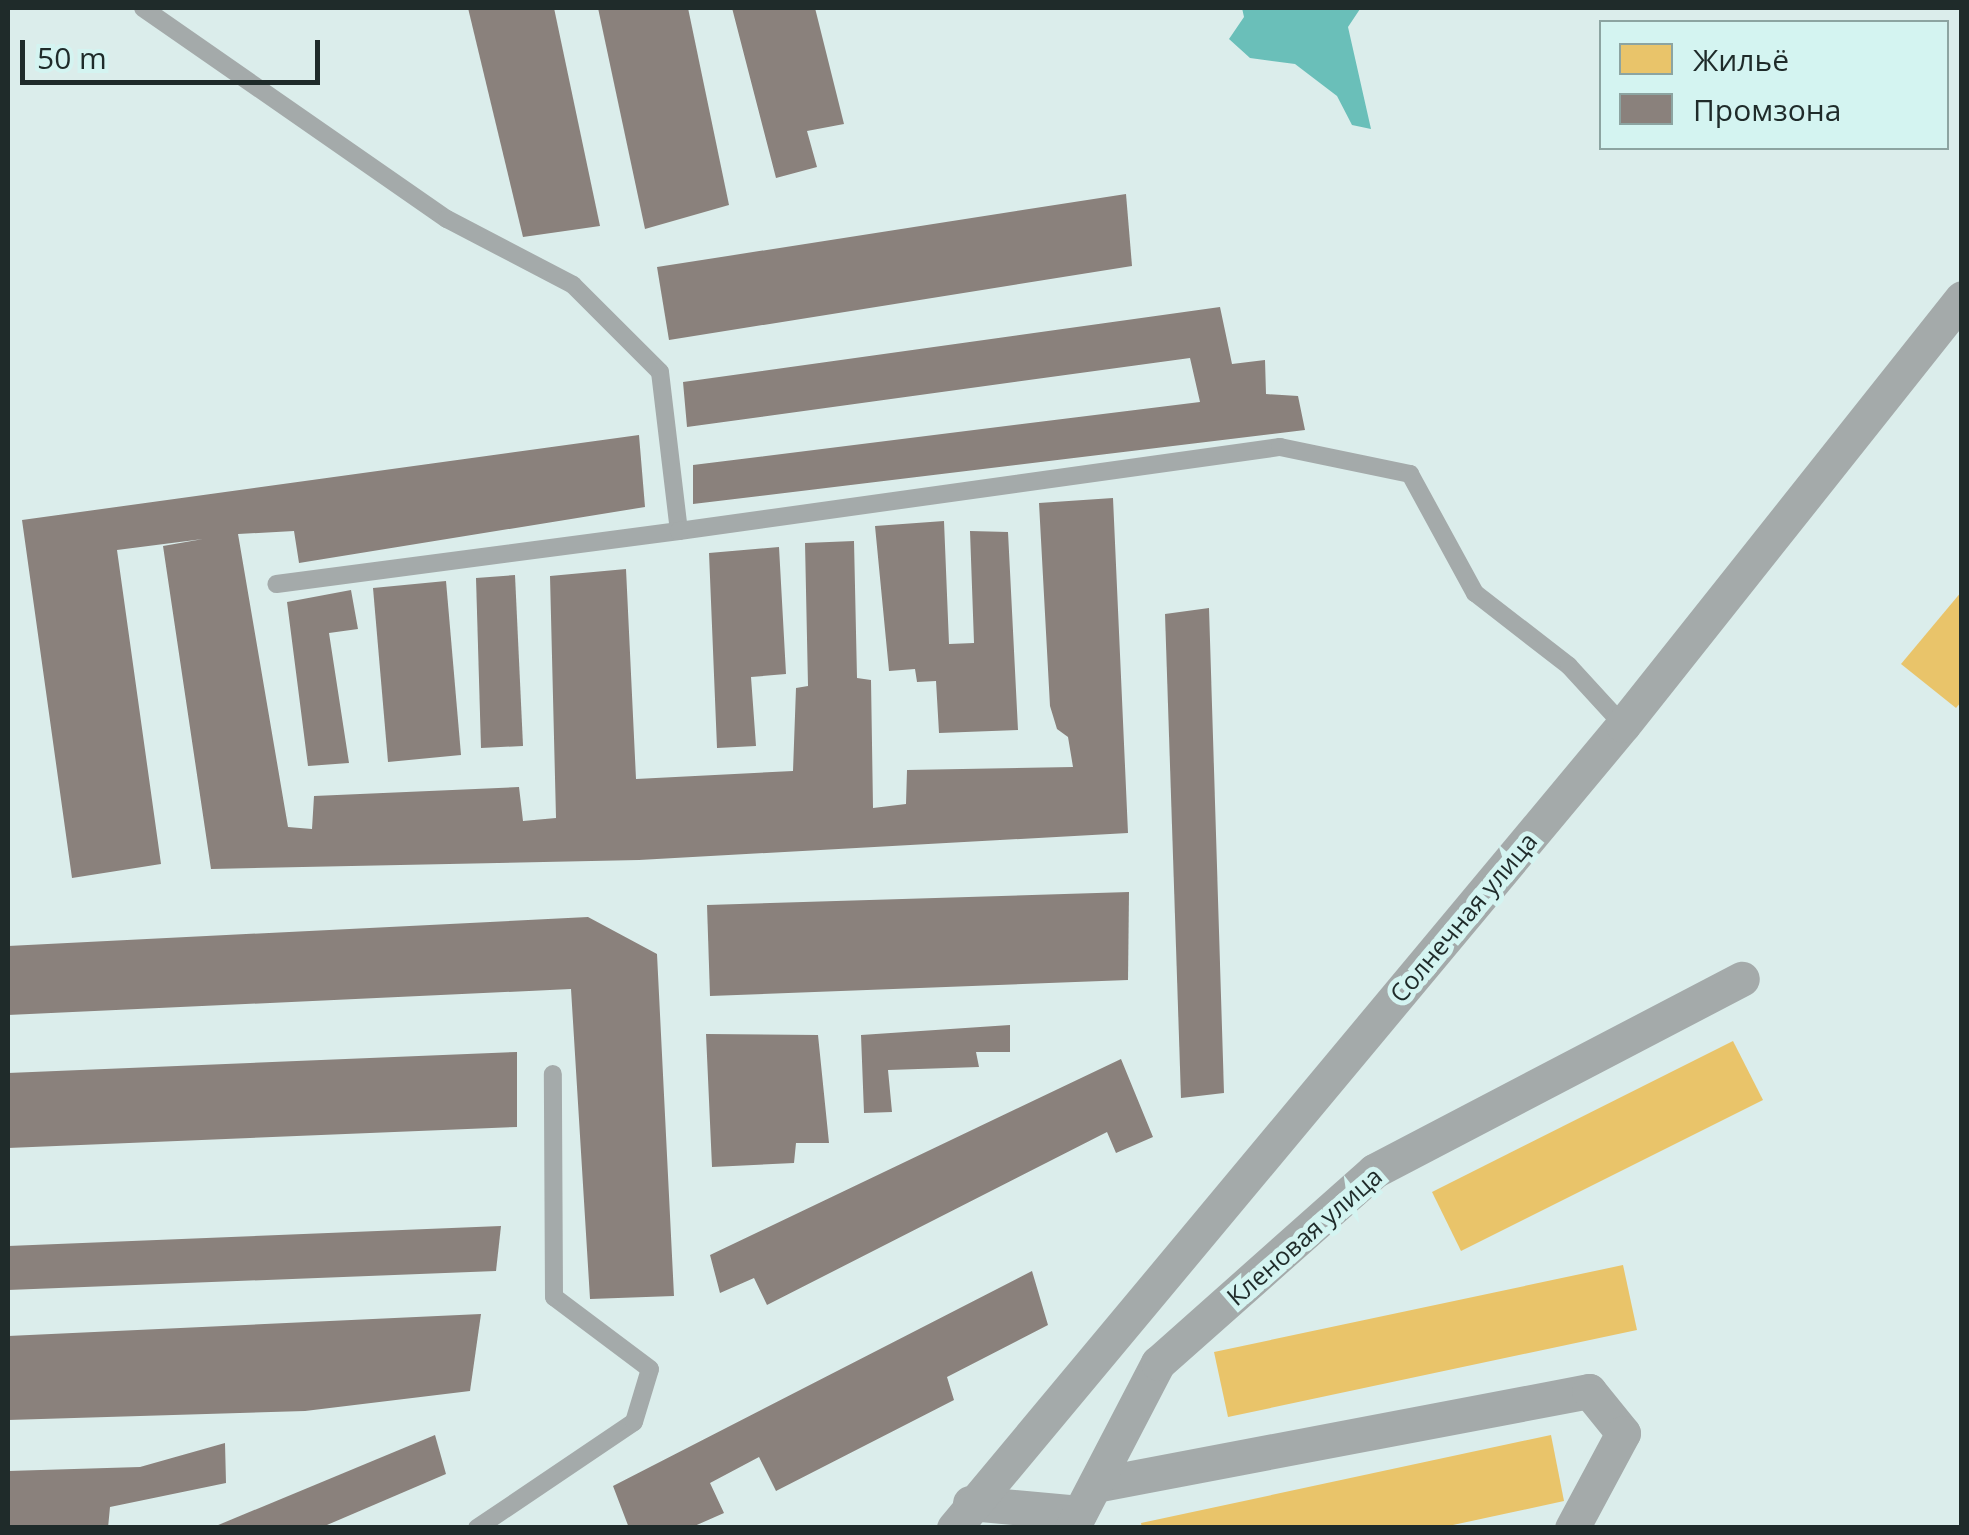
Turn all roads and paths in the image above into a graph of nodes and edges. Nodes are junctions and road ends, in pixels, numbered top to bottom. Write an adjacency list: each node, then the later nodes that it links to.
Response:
1 (143, 8): 3 (lane)
2 (1962, 298): 5 (street, Солнечная улица)
3 (679, 531): 4 (lane); 5 (lane)
4 (276, 584)
5 (1623, 725): 9 (street, Солнечная улица)
6 (1742, 979): 8 (street, Кленовая улица)
7 (553, 1074): 10 (lane)
8 (1082, 1508): 9 (street); 11 (street)
9 (962, 1515)
10 (477, 1528)
11 (1572, 1528)

